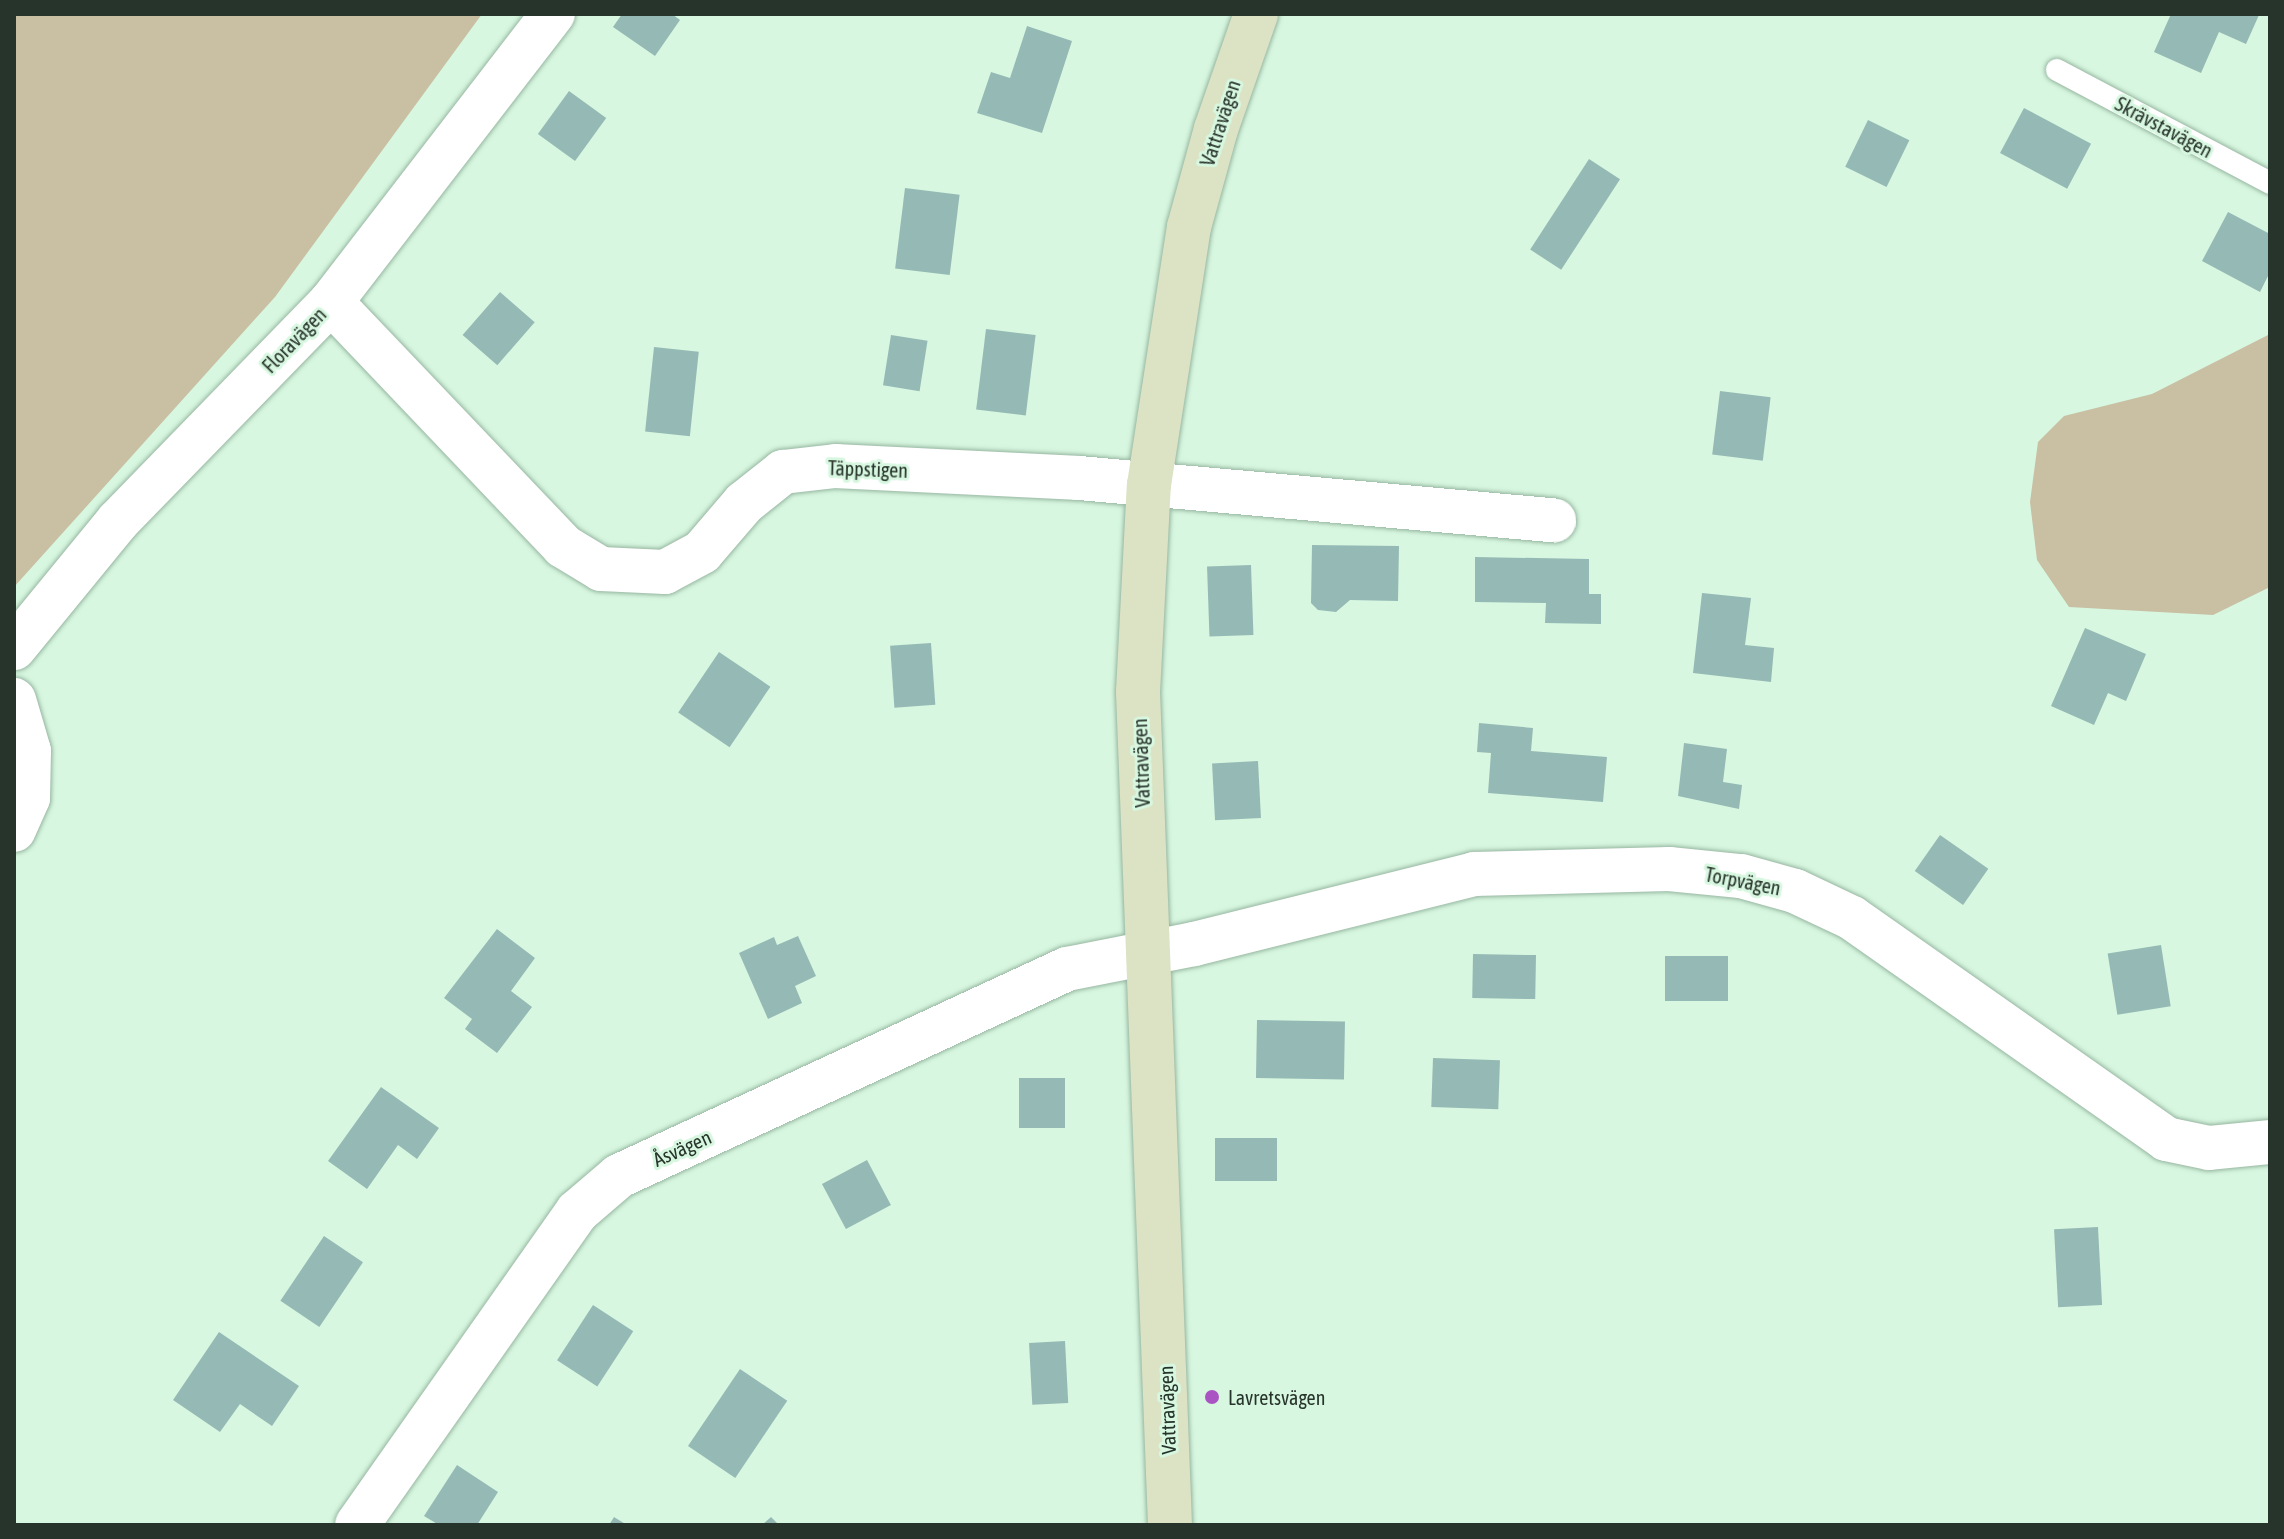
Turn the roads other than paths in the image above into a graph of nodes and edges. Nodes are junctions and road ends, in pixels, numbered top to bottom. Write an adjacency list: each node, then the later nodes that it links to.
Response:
1 (553, 14): 5 (street, Floravägen)
2 (1256, 14): 6 (street, Vattravägen)
3 (2057, 70): 4 (lane, Skrävstavägen)
4 (2270, 183)
5 (331, 302): 6 (street, Täppstigen); 8 (street, Floravägen)
6 (1149, 485): 7 (street, Täppstigen); 11 (street, Vattravägen)
7 (1554, 520)
8 (14, 648)
9 (14, 700): 10 (street)
10 (14, 830)
11 (1148, 955): 12 (street, Torpvägen); 13 (street, Åsvägen); 14 (street, Vattravägen)
12 (2270, 1142)
13 (357, 1525)
14 (1170, 1525)

